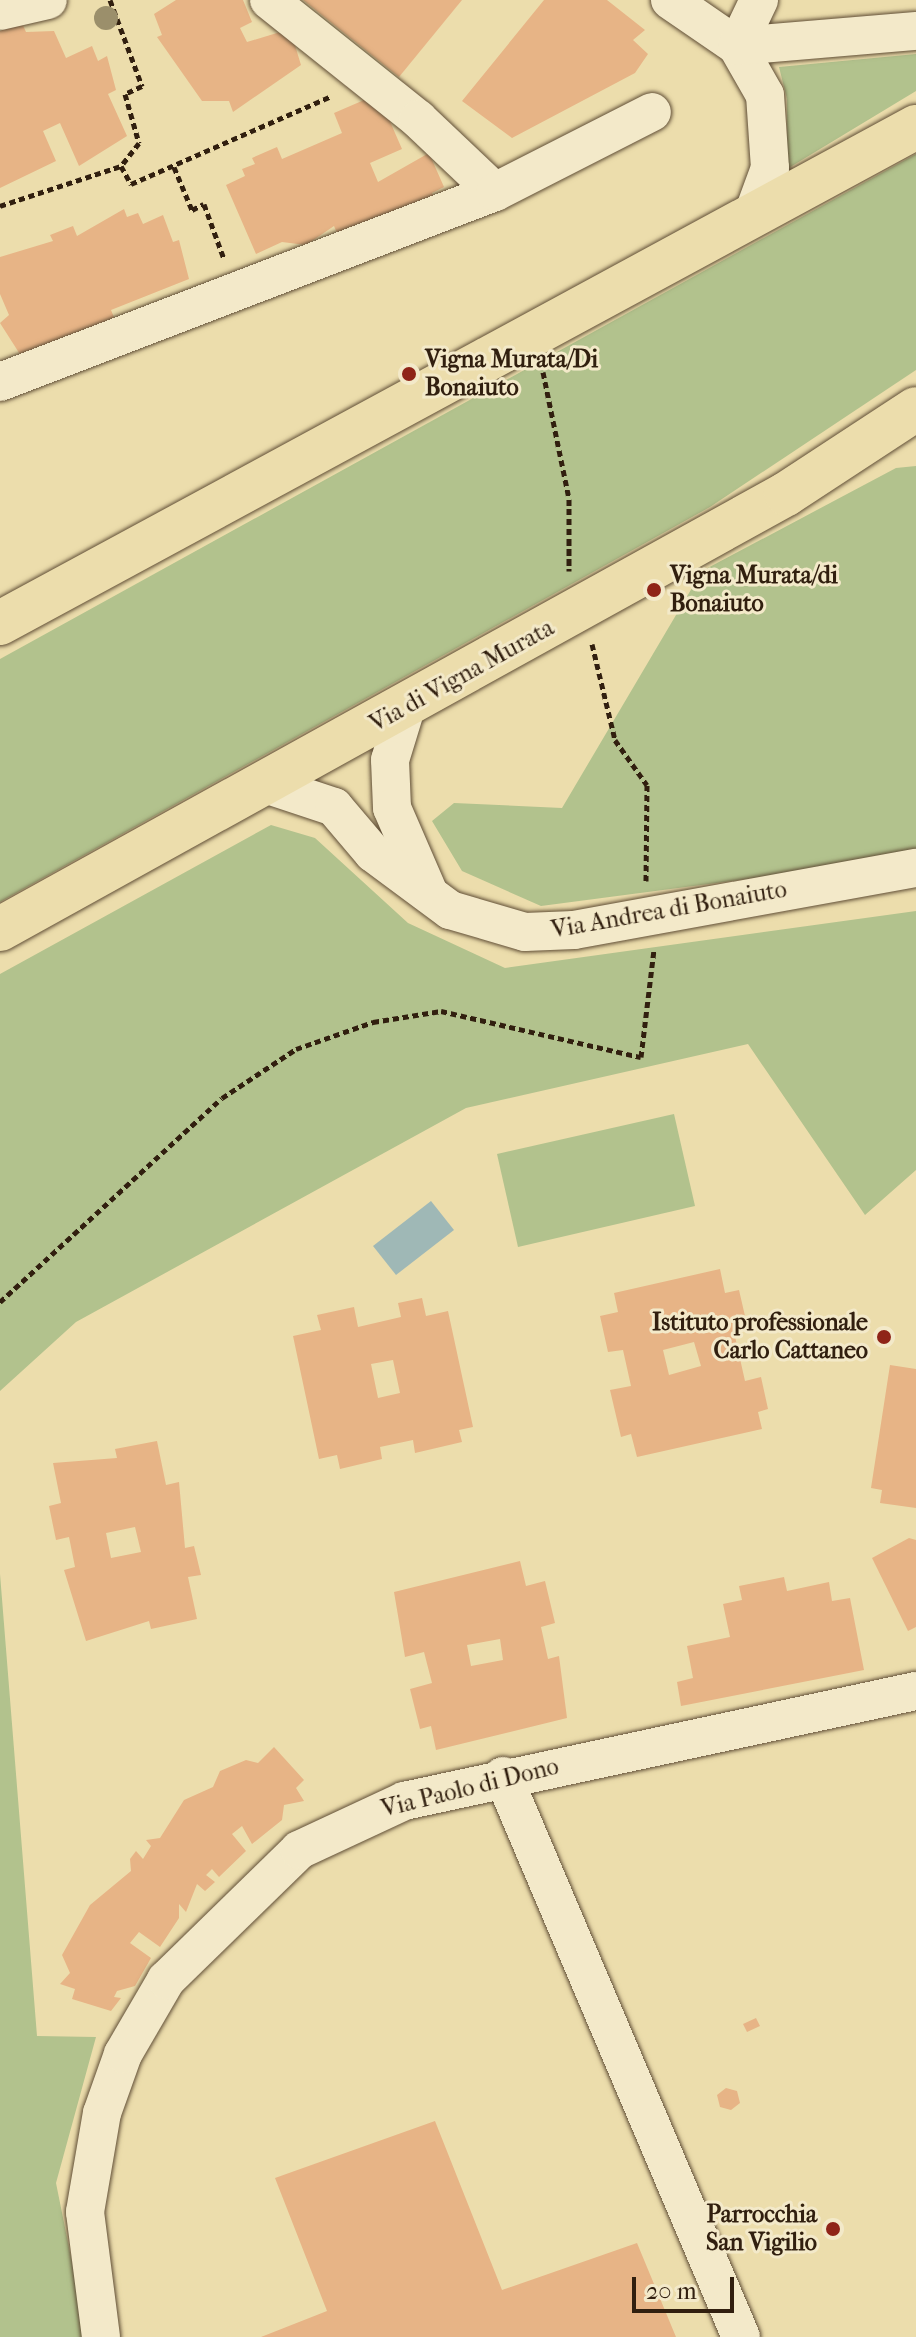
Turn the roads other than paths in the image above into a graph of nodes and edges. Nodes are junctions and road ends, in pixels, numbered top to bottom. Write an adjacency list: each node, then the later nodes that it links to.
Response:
1 (48, 0): 5 (street)
2 (269, 0): 11 (street)
3 (670, 0): 8 (street)
4 (759, 0): 8 (street)
5 (0, 11)
6 (876, 17): 7 (street); 8 (street)
7 (916, 31)
8 (737, 46): 12 (street)
9 (652, 112): 11 (street)
10 (916, 127): 12 (main road)
11 (495, 192): 13 (street)
12 (752, 217): 15 (main road)
13 (0, 382)
14 (916, 409): 18 (main road, Via di Vigna Murata)
15 (99, 572): 16 (main road); 17 (street)
16 (0, 623)
17 (0, 632)
18 (406, 708): 19 (main road, Via di Vigna Murata); 21 (street)
19 (265, 784): 21 (street, Via Andrea di Bonaiuto); 22 (main road, Via di Vigna Murata)
20 (916, 868): 21 (street, Via Andrea di Bonaiuto)
21 (429, 893)
22 (0, 929)
23 (916, 1691): 24 (street, Via Paolo di Dono)
24 (503, 1776): 25 (street, Via Paolo di Dono); 26 (street)
25 (101, 2337)
26 (741, 2337)

